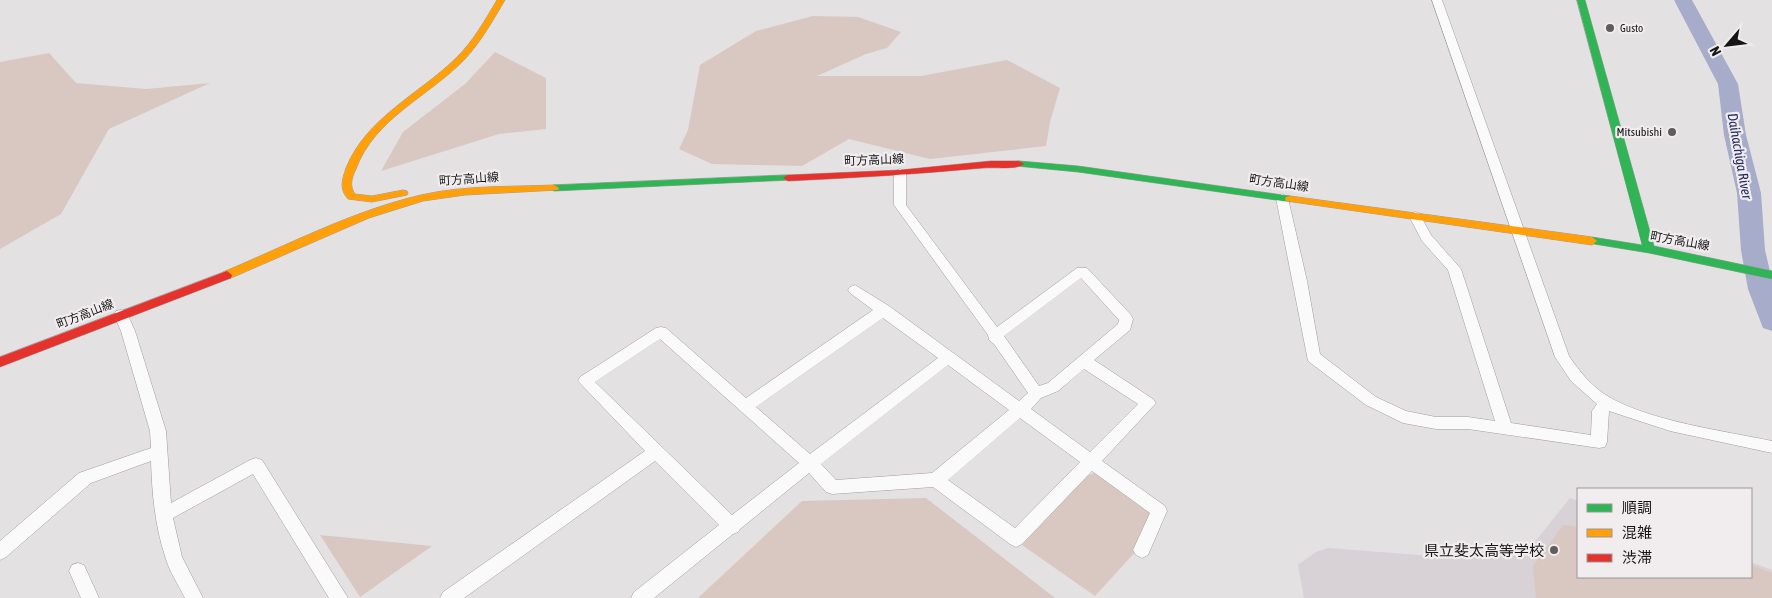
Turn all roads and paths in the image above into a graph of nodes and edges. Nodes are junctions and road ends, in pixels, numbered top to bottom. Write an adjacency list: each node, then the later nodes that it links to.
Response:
1 (501, 0): 5 (main road)
2 (1437, 0): 8 (street)
3 (1581, 0): 9 (main road)
4 (900, 174): 5 (main road, 町方高山線); 6 (main road, 町方高山線); 14 (street)
5 (452, 192): 13 (main road, 町方高山線)
6 (1282, 198): 7 (main road, 町方高山線); 22 (street)
7 (1415, 216): 8 (main road, 町方高山線); 22 (street)
8 (1517, 231): 9 (main road, 町方高山線); 19 (street)
9 (1649, 249): 10 (main road, 町方高山線)
10 (1772, 275)
11 (855, 290): 12 (street)
12 (884, 310): 15 (street); 20 (street)
13 (121, 315): 17 (main road, 町方高山線); 24 (street)
14 (994, 336): 16 (street); 18 (street)
15 (950, 357): 21 (street); 27 (street)
16 (1084, 361): 18 (street); 26 (street)
17 (0, 362)
18 (1036, 394): 21 (street)
19 (1607, 403): 22 (street); 23 (street)
20 (746, 406): 25 (street); 27 (street)
21 (1020, 410): 26 (street); 28 (street)
22 (1505, 429)
23 (1772, 447)
24 (159, 452): 29 (street); 32 (street)
25 (656, 452): 30 (street); 37 (street)
26 (1091, 461): 28 (street); 31 (street)
27 (810, 463): 28 (street); 30 (street)
28 (936, 480)
29 (164, 515): 35 (street); 36 (street)
30 (732, 527): 38 (street)
31 (1142, 550)
32 (0, 552)
33 (78, 571): 34 (street)
34 (90, 598)
35 (194, 598)
36 (339, 598)
37 (449, 598)
38 (640, 598)

